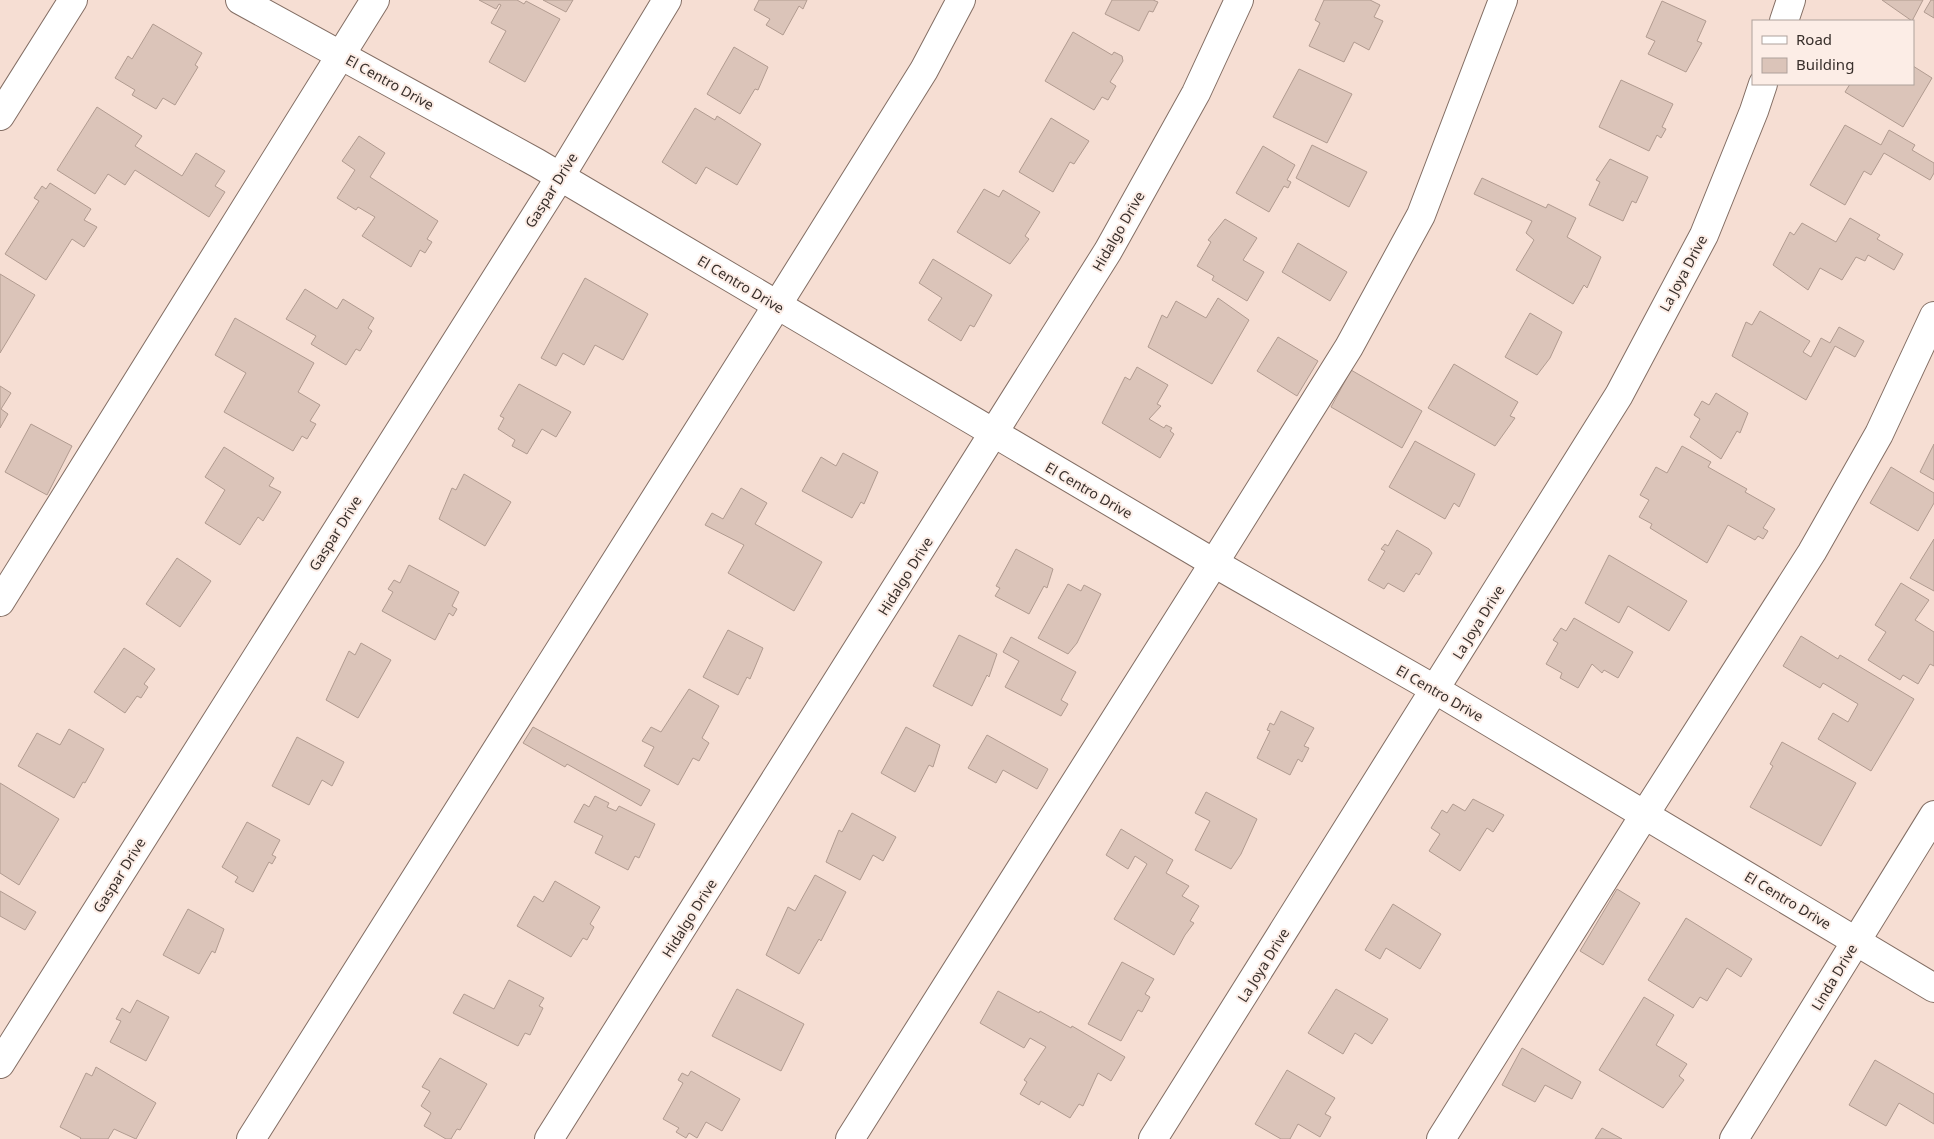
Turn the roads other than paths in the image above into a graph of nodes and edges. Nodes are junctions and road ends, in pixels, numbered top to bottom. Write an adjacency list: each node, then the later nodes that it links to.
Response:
1 (73, 0): 12 (street)
2 (240, 0): 10 (street, El Centro Drive)
3 (375, 0): 10 (street)
4 (667, 0): 13 (street, Gaspar Drive)
5 (961, 0): 14 (street)
6 (1239, 0): 16 (street, Hidalgo Drive)
7 (1503, 0): 17 (street)
8 (1791, 0): 9 (street)
9 (1784, 20)
10 (341, 56): 13 (street, El Centro Drive); 18 (street)
11 (1763, 85): 19 (street, La Joya Drive)
12 (0, 116)
13 (560, 177): 14 (street, El Centro Drive); 24 (street, Gaspar Drive)
14 (777, 305): 16 (street, El Centro Drive); 25 (street)
15 (1934, 316): 20 (street)
16 (995, 434): 17 (street, El Centro Drive); 26 (street, Hidalgo Drive)
17 (1214, 563): 19 (street, El Centro Drive); 27 (street)
18 (0, 602)
19 (1436, 690): 20 (street, El Centro Drive); 28 (street, La Joya Drive)
20 (1645, 814): 22 (street, El Centro Drive); 29 (street)
21 (1934, 816): 22 (street, Linda Drive)
22 (1856, 941): 23 (street, El Centro Drive); 30 (street, Linda Drive)
23 (1934, 988)
24 (0, 1064)
25 (250, 1139)
26 (550, 1139)
27 (850, 1139)
28 (1153, 1139)
29 (1441, 1139)
30 (1734, 1139)

